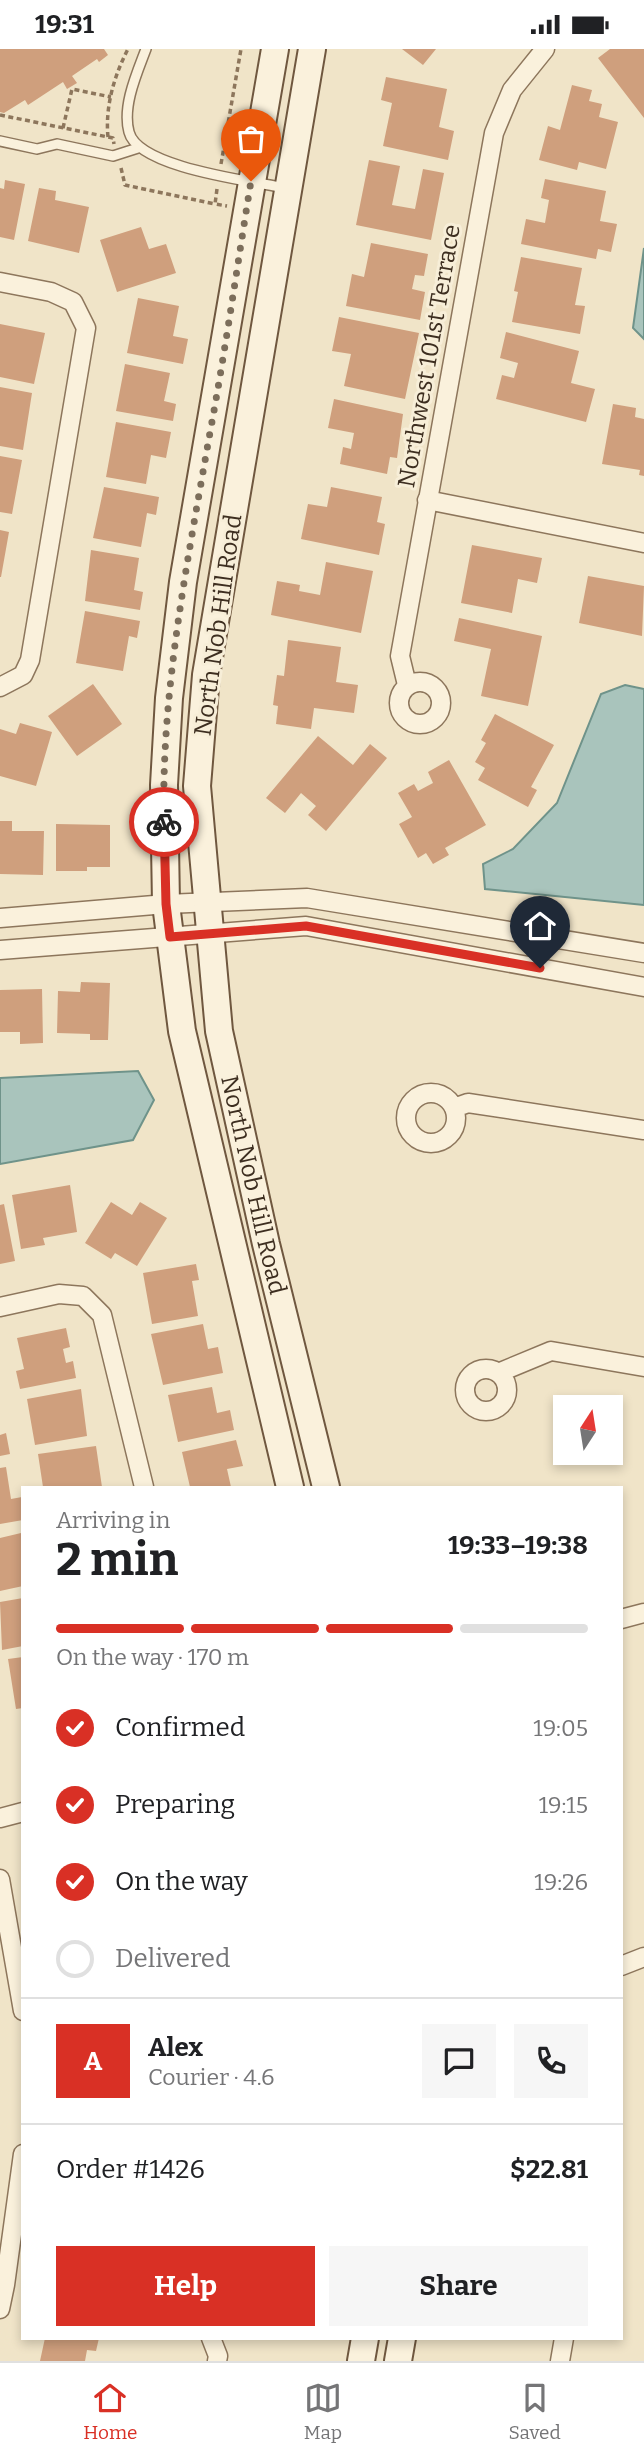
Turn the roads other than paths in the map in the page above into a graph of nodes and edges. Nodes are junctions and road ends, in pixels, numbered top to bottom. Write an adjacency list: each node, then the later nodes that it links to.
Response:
1 (146, 49): 6 (lane)
2 (275, 49): 7 (main road, North Nob Hill Road)
3 (312, 49): 8 (main road, North Nob Hill Road)
4 (545, 49): 10 (street, Northwest 101st Terrace)
5 (0, 141): 6 (lane)
6 (138, 148): 7 (lane)
7 (251, 181): 8 (lane); 15 (main road, North Nob Hill Road)
8 (289, 188): 14 (main road, North Nob Hill Road)
9 (0, 282): 13 (street)
10 (427, 500): 11 (street); 12 (street, Northwest 101st Terrace)
11 (644, 543)
12 (407, 685)
13 (0, 687)
14 (206, 902): 15 (street); 17 (main road, North Nob Hill Road); 20 (street)
15 (166, 904): 16 (street); 18 (main road, North Nob Hill Road)
16 (0, 918)
17 (209, 934): 18 (street); 21 (street); 29 (main road, North Nob Hill Road)
18 (170, 937): 19 (street); 28 (main road, North Nob Hill Road)
19 (0, 950)
20 (644, 953)
21 (644, 987)
22 (454, 1108): 23 (street)
23 (644, 1130)
24 (0, 1307): 27 (street)
25 (644, 1367): 26 (street)
26 (498, 1373)
27 (144, 1486)
28 (290, 1486)
29 (326, 1486)
30 (644, 1613): 31 (street)
31 (623, 1618)
32 (21, 1813): 33 (street)
33 (0, 1818)
34 (0, 1879): 37 (street)
35 (644, 1957): 36 (street)
36 (623, 1965)
37 (21, 2000)
38 (21, 2184): 39 (street)
39 (14, 2287): 40 (street)
40 (0, 2309)
41 (212, 2340): 45 (street)
42 (365, 2340): 46 (main road)
43 (402, 2340): 47 (main road)
44 (564, 2340): 48 (street)
45 (217, 2361)
46 (361, 2361)
47 (398, 2361)
48 (560, 2361)

